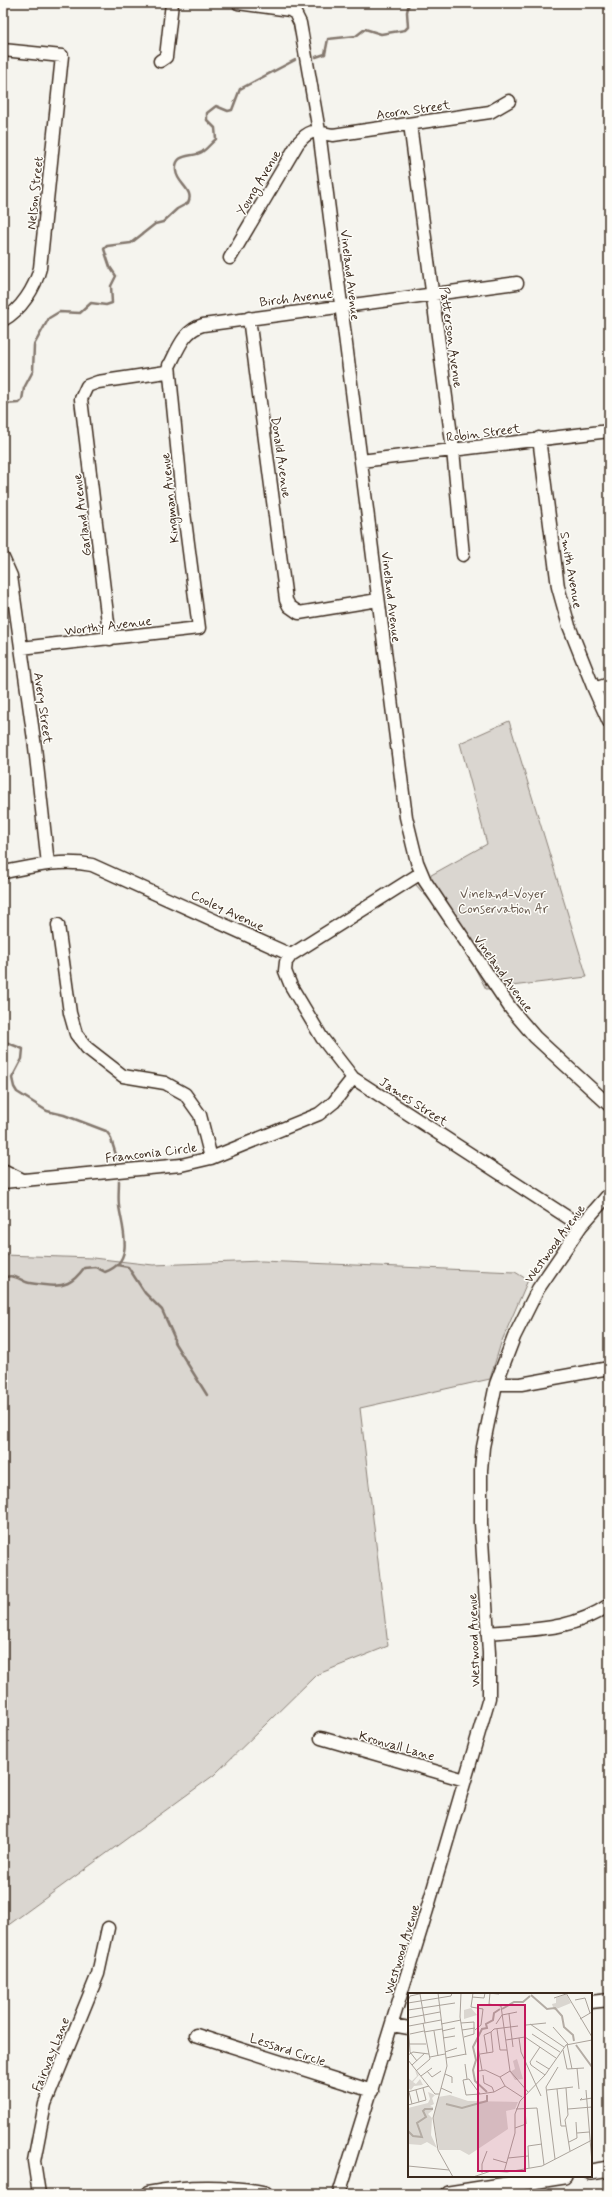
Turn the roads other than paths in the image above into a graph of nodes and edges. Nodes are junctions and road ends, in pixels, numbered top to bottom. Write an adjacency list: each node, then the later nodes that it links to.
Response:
1 (172, 3): 4 (street)
2 (238, 3): 7 (street, Vineland Avenue)
3 (3, 50): 13 (street, Nelson Street)
4 (160, 61)
5 (509, 101): 6 (street, Acorn Street)
6 (410, 124): 7 (street, Acorn Street); 10 (street, Patterson Avenue)
7 (319, 131): 8 (street, Young Avenue); 11 (street, Vineland Avenue)
8 (230, 258)
9 (517, 283): 10 (street, Birch Avenue)
10 (432, 294): 11 (street, Birch Avenue); 17 (street, Patterson Avenue)
11 (341, 306): 12 (street, Birch Avenue); 18 (street, Vineland Avenue)
12 (249, 318): 14 (street, Birch Avenue); 21 (street, Donald Avenue)
13 (3, 320)
14 (169, 365): 22 (street, Kingman Avenue); 23 (street, Garland Avenue)
15 (609, 431): 16 (street, Robin Street)
16 (539, 438): 17 (street, Robin Street); 26 (street, Smith Avenue)
17 (453, 450): 18 (street, Robin Street); 19 (street, Patterson Avenue)
18 (361, 461): 21 (street, Vineland Avenue)
19 (463, 555)
20 (3, 558): 24 (street, Avery Street)
21 (378, 600): 30 (street, Vineland Avenue)
22 (199, 628): 23 (street, Worthy Avenue)
23 (110, 639): 24 (street, Worthy Avenue)
24 (21, 648): 28 (street, Avery Street)
25 (609, 684): 26 (street)
26 (594, 689): 27 (street, Smith Avenue)
27 (609, 722)
28 (48, 864): 29 (street, Cooley Avenue); 32 (street, Cooley Avenue)
29 (5, 872)
30 (421, 873): 32 (street); 34 (street, Vineland Avenue)
31 (58, 925): 35 (street)
32 (291, 955): 33 (street, James Street)
33 (353, 1078): 35 (street, Franconia Circle); 40 (street, James Street)
34 (609, 1105)
35 (211, 1158): 37 (street, Franconia Circle)
36 (3, 1170): 37 (street)
37 (24, 1180): 38 (street, Franconia Circle)
38 (3, 1182)
39 (609, 1194): 40 (street, Westwood Avenue)
40 (581, 1226): 42 (street, Westwood Avenue)
41 (609, 1368): 42 (street)
42 (496, 1384): 44 (street, Westwood Avenue)
43 (609, 1606): 44 (street)
44 (488, 1633): 46 (street, Westwood Avenue)
45 (321, 1738): 46 (street, Kronvall Lane)
46 (465, 1780): 50 (street, Westwood Avenue)
47 (108, 1928): 58 (street, Fairway Lane)
48 (609, 2000): 49 (street)
49 (592, 2002)
50 (392, 2025): 51 (street); 53 (street, Westwood Avenue)
51 (408, 2028)
52 (196, 2035): 53 (street, Lessard Circle)
53 (372, 2091): 61 (street, Westwood Avenue)
54 (609, 2169): 55 (main road)
55 (592, 2172)
56 (558, 2177): 57 (main road)
57 (458, 2193)
58 (39, 2194)
59 (149, 2194): 60 (main road)
60 (265, 2194)
61 (339, 2194)

